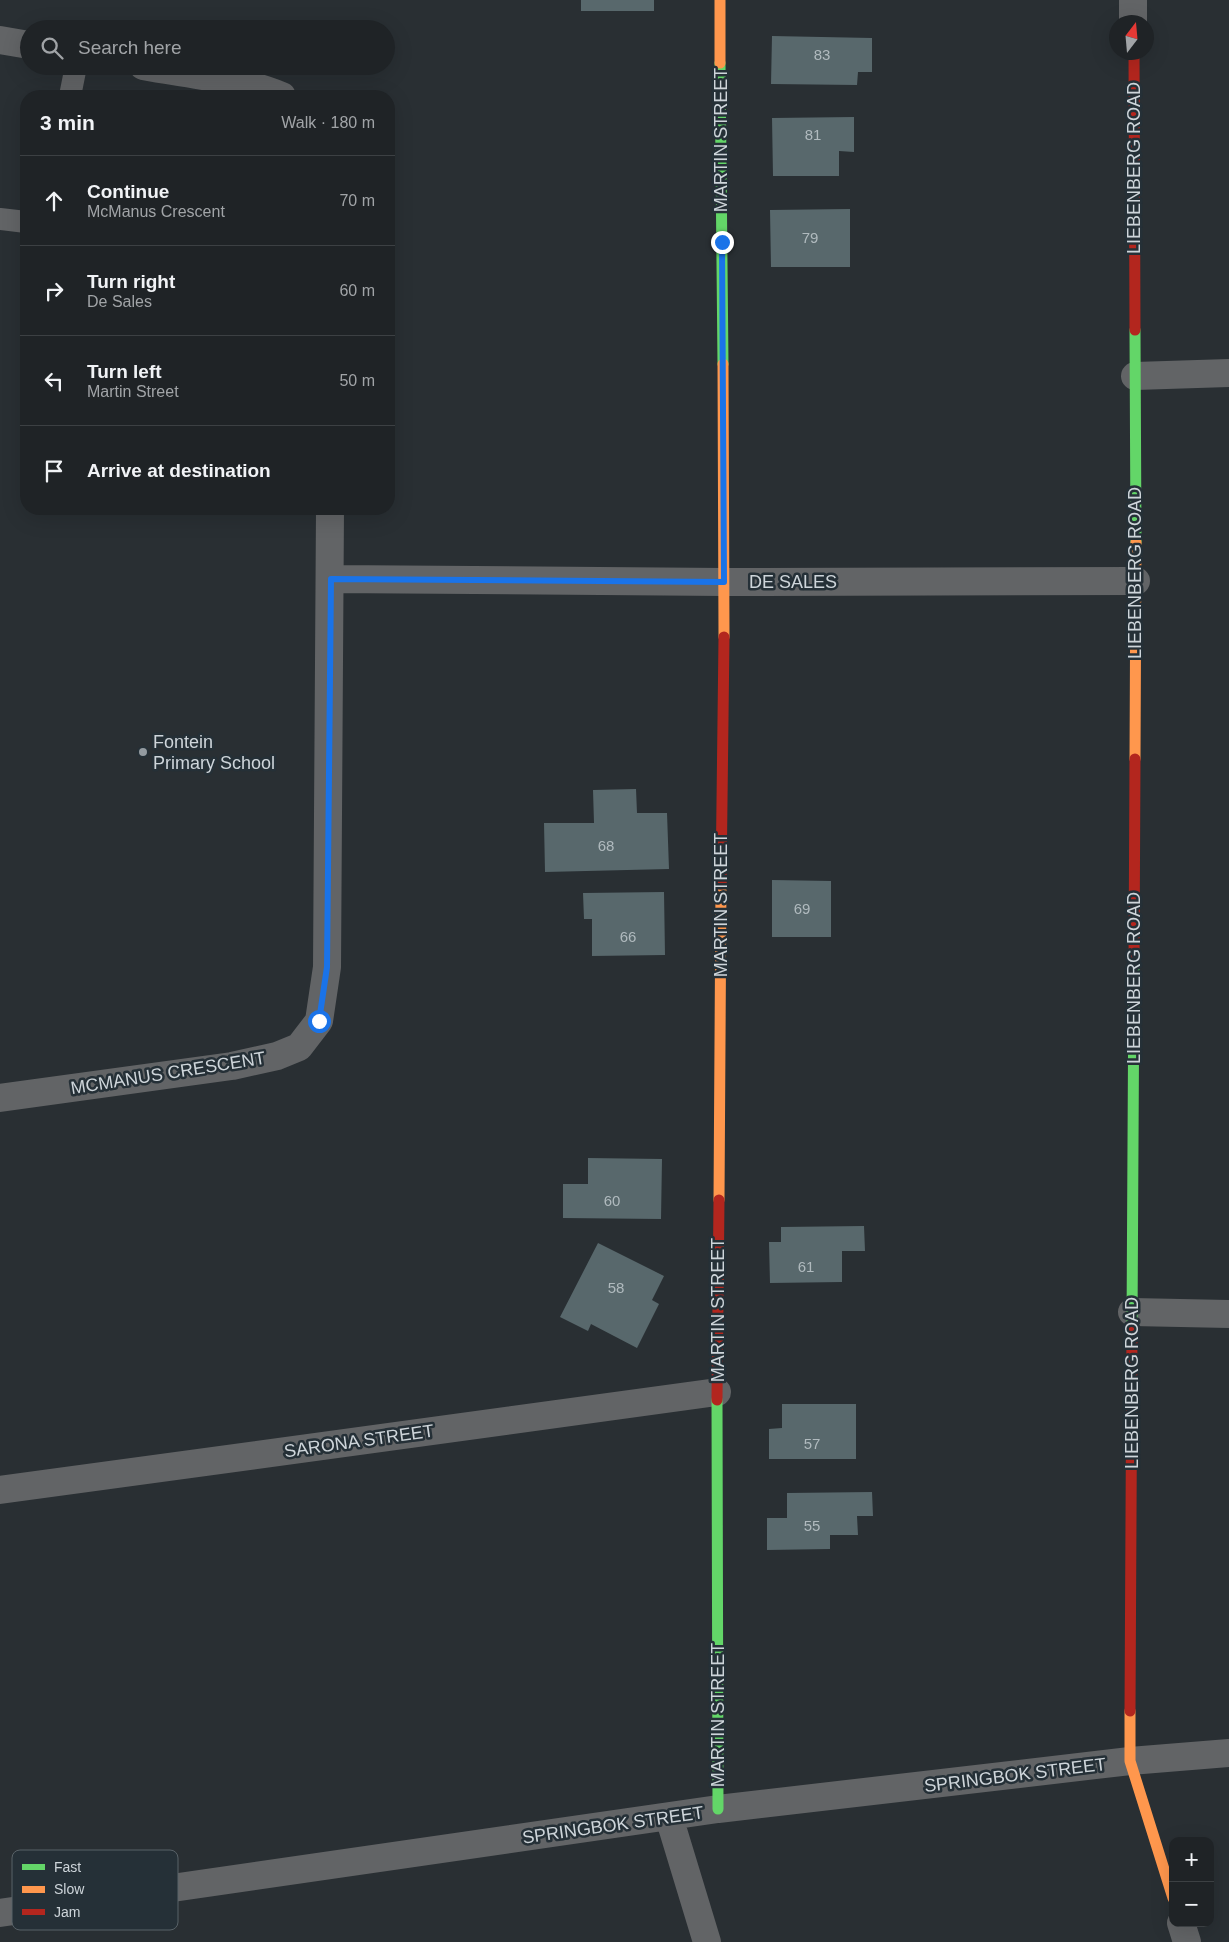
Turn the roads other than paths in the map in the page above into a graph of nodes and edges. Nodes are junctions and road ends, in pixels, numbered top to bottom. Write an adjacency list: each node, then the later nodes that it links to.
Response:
1 (720, 0): 18 (street, MARTIN STREET)
2 (1133, 0): 3 (street)
3 (1134, 15)
4 (0, 40): 5 (street)
5 (20, 44)
6 (1134, 60): 14 (street, LIEBENBERG ROAD)
7 (74, 75): 9 (lane)
8 (192, 75): 10 (street)
9 (71, 90)
10 (268, 90)
11 (0, 219): 12 (lane)
12 (20, 221)
13 (1229, 373): 14 (street)
14 (1135, 376): 17 (street, LIEBENBERG ROAD)
15 (330, 515): 16 (street, MCMANUS CRESCENT)
16 (331, 579): 18 (street, DE SALES); 19 (street, MCMANUS CRESCENT)
17 (1136, 580): 18 (street, DE SALES); 20 (street, LIEBENBERG ROAD)
18 (724, 582): 22 (street, MARTIN STREET)
19 (0, 1098)
20 (1132, 1312): 21 (street); 25 (street, LIEBENBERG ROAD)
21 (1229, 1314)
22 (717, 1392): 23 (street, SARONA STREET); 26 (street, MARTIN STREET)
23 (0, 1490)
24 (1229, 1753): 25 (street, SPRINGBOK STREET)
25 (1130, 1761): 26 (street, SPRINGBOK STREET); 28 (street, LIEBENBERG ROAD)
26 (718, 1810): 27 (street, SPRINGBOK STREET)
27 (669, 1817): 29 (street, SPRINGBOK STREET); 31 (street)
28 (1169, 1885)
29 (178, 1887)
30 (1182, 1927): 32 (street)
31 (707, 1942)
32 (1187, 1942)

